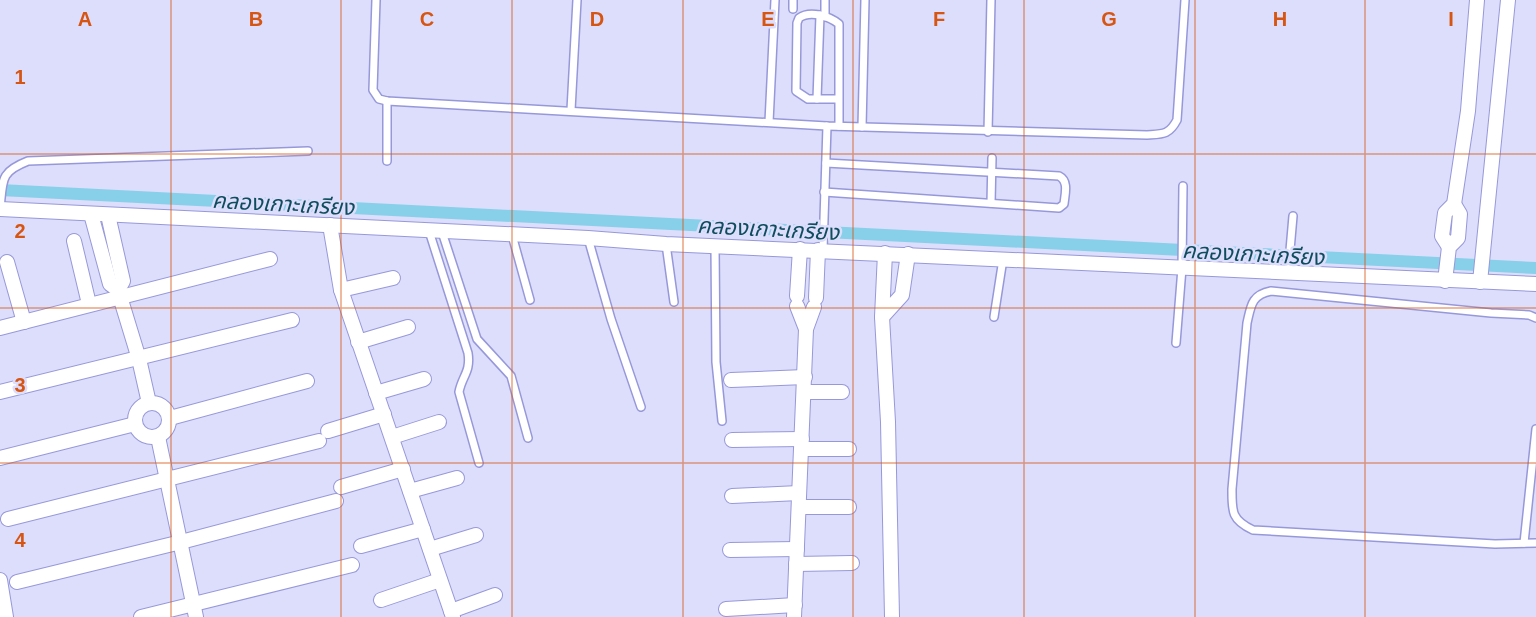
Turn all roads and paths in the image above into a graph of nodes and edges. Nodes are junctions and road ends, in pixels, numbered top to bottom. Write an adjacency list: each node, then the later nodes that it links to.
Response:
1 (376, 0): 15 (lane)
2 (577, 0): 16 (lane)
3 (775, 0): 17 (lane)
4 (794, 0): 11 (lane)
5 (825, 0): 12 (lane)
6 (865, 0): 20 (lane)
7 (991, 0): 21 (lane)
8 (1185, 0): 21 (lane)
9 (1477, 0): 50 (street)
10 (1508, 0): 51 (street)
11 (793, 9)
12 (823, 16): 13 (lane); 13 (lane); 14 (lane)
13 (817, 99): 14 (lane)
14 (839, 99): 19 (lane)
15 (387, 101): 16 (lane); 24 (lane)
16 (571, 110): 17 (lane)
17 (769, 122): 18 (lane)
18 (827, 126): 19 (lane); 25 (lane)
19 (838, 126): 20 (lane)
20 (862, 127): 21 (lane)
21 (988, 132)
22 (308, 151): 30 (lane)
23 (992, 158): 26 (lane)
24 (387, 161)
25 (826, 163): 26 (lane); 28 (lane)
26 (992, 174): 29 (lane); 29 (lane)
27 (1183, 186): 48 (lane)
28 (824, 192): 29 (lane); 42 (lane)
29 (991, 203)
30 (0, 205): 31 (street)
31 (91, 214): 32 (street); 55 (street)
32 (108, 214): 34 (street); 55 (street)
33 (1293, 216): 49 (lane)
34 (330, 225): 35 (street); 54 (street)
35 (436, 232): 36 (street); 88 (lane); 93 (lane)
36 (512, 235): 37 (street); 56 (lane)
37 (588, 238): 39 (street); 79 (lane)
38 (74, 241): 58 (street)
39 (666, 244): 40 (street); 57 (lane)
40 (714, 246): 41 (street); 82 (lane)
41 (800, 249): 42 (street); 66 (street)
42 (820, 250): 43 (street); 66 (street)
43 (885, 253): 44 (street); 59 (street)
44 (908, 255): 46 (street); 59 (street)
45 (270, 259): 55 (street)
46 (1003, 259): 48 (street); 60 (lane)
47 (7, 262): 63 (street)
48 (1182, 262): 49 (street); 68 (lane)
49 (1288, 273): 50 (street)
50 (1445, 275): 51 (street)
51 (1480, 277): 53 (street)
52 (393, 278): 54 (street)
53 (1536, 284)
54 (341, 291): 67 (street)
55 (118, 294): 58 (street); 69 (street)
56 (530, 300)
57 (674, 302)
58 (89, 304): 63 (street)
59 (882, 316): 127 (street)
60 (994, 317)
61 (1536, 318): 107 (lane)
62 (292, 320): 69 (street)
63 (24, 322): 65 (street)
64 (408, 327): 67 (street)
65 (0, 328)
66 (806, 329): 70 (street)
67 (358, 342): 76 (street)
68 (1176, 343)
69 (139, 359): 75 (street); 78 (street)
70 (805, 377): 72 (street); 77 (street)
71 (424, 379): 76 (street)
72 (731, 380)
73 (307, 381): 81 (street)
74 (842, 392): 77 (street)
75 (0, 393)
76 (376, 393): 80 (street)
77 (804, 393): 90 (street)
78 (149, 403): 81 (street); 84 (street)
79 (640, 407)
80 (384, 414): 87 (street); 96 (street)
81 (170, 418): 86 (street)
82 (722, 421)
83 (439, 422): 87 (street)
84 (135, 424): 86 (street); 92 (street)
85 (1536, 429): 107 (lane)
86 (158, 436): 96 (street)
87 (392, 437): 94 (street)
88 (528, 438)
89 (732, 440): 90 (street)
90 (802, 443): 91 (street); 100 (street)
91 (849, 449)
92 (0, 458)
93 (479, 463)
94 (403, 469): 97 (street); 98 (street)
95 (457, 478): 98 (street)
96 (167, 479): 103 (street); 106 (street)
97 (341, 487)
98 (410, 491): 104 (street)
99 (732, 496): 100 (street)
100 (799, 500): 102 (street); 111 (street)
101 (336, 501): 106 (street)
102 (849, 507)
103 (8, 519)
104 (423, 529): 109 (street); 110 (street)
105 (476, 535): 110 (street)
106 (181, 542): 118 (street); 122 (street)
107 (1524, 543): 108 (lane)
108 (1536, 543)
109 (361, 546)
110 (430, 549): 117 (street)
111 (797, 549): 112 (street); 114 (street)
112 (730, 550)
113 (852, 563): 114 (street)
114 (796, 564): 123 (street)
115 (352, 565): 122 (street)
116 (0, 580): 125 (street)
117 (440, 580): 120 (street); 124 (street)
118 (17, 582)
119 (495, 595): 124 (street)
120 (381, 600)
121 (726, 609): 123 (street)
122 (194, 610): 126 (street)
123 (794, 611)
124 (452, 614)
125 (6, 617)
126 (141, 617)
127 (891, 617)

